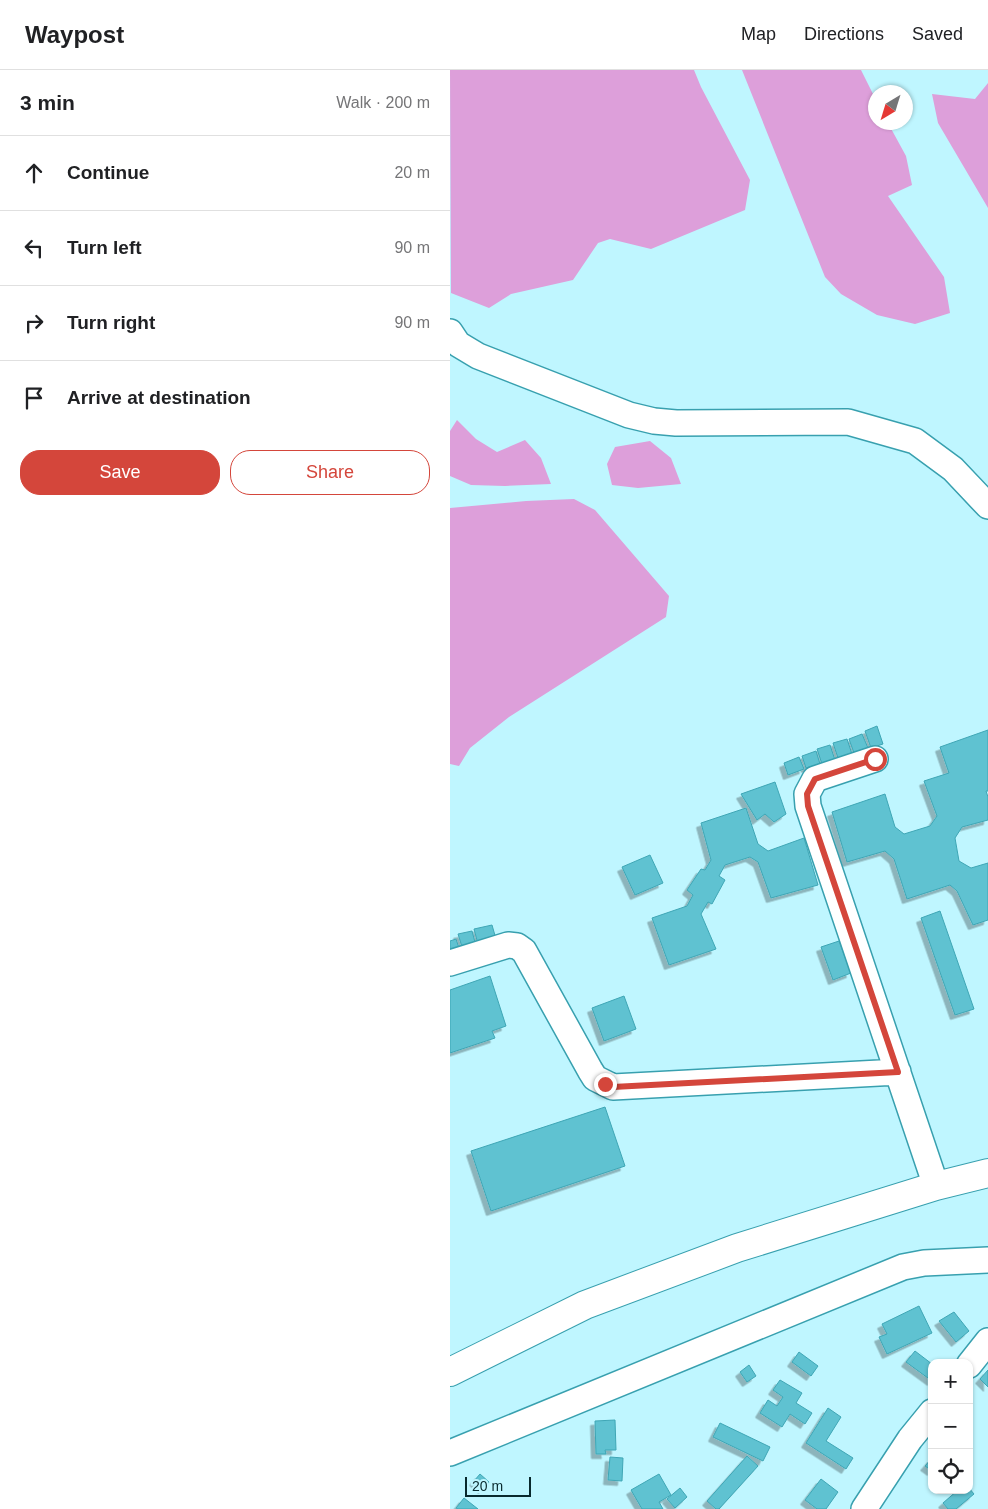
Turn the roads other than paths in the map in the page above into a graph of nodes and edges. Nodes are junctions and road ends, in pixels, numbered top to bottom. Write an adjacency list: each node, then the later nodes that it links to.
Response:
1 (450, 332): 2 (street)
2 (988, 506)
3 (875, 759): 5 (street)
4 (450, 963): 5 (street)
5 (898, 1072): 7 (street)
6 (988, 1173): 7 (main road)
7 (936, 1186): 11 (main road)
8 (988, 1260): 13 (street)
9 (988, 1341): 10 (street)
10 (973, 1360)
11 (450, 1372)
12 (928, 1417): 14 (street)
13 (450, 1453)
14 (866, 1508)

